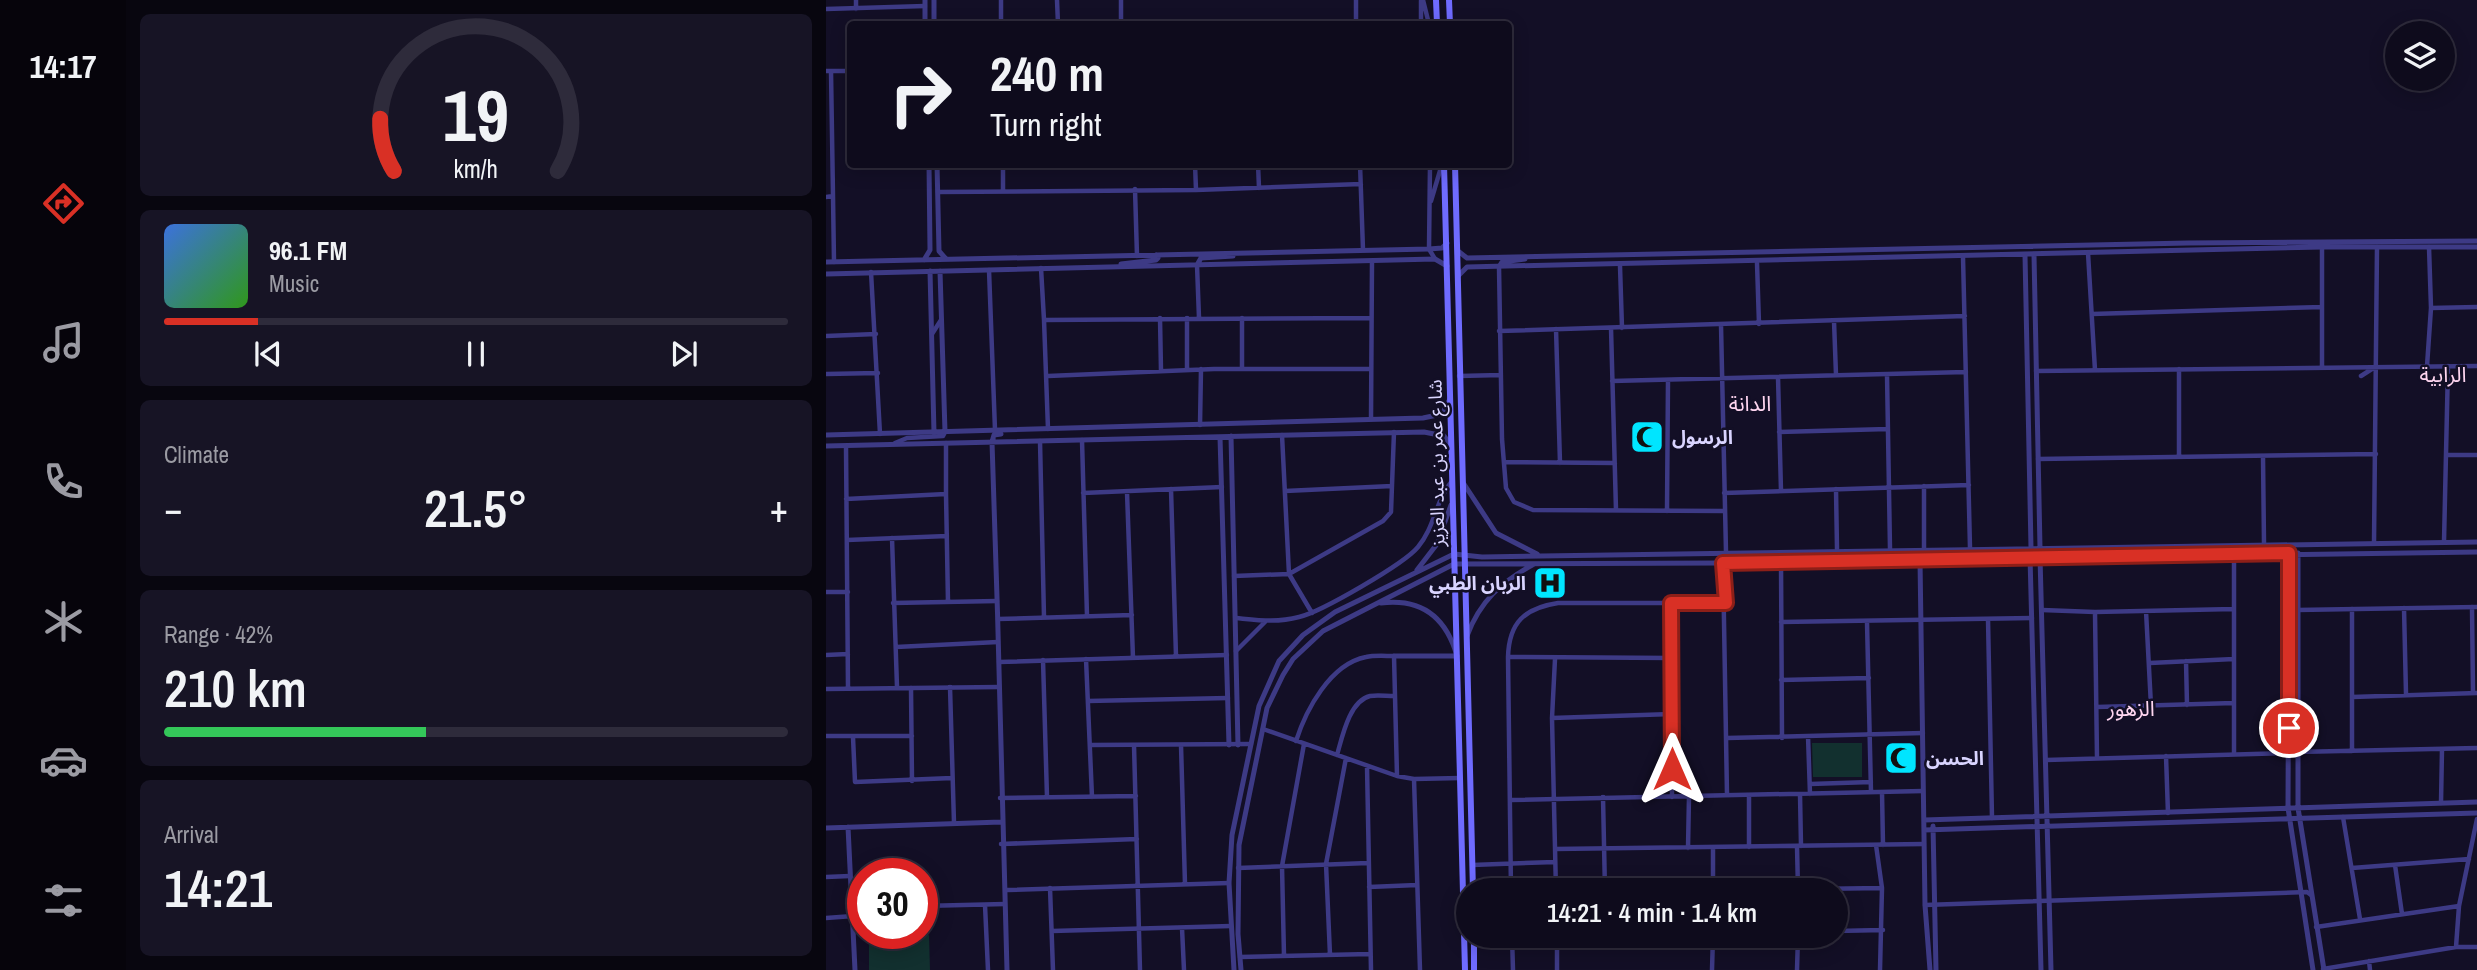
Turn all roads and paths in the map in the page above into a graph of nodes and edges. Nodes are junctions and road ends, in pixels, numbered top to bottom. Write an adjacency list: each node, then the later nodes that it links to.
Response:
1 (856, 0): 12 (street)
2 (934, 0): 14 (street)
3 (1001, 0): 15 (street)
4 (1057, 0): 16 (street)
5 (1121, 0): 17 (street)
6 (1356, 0): 18 (street)
7 (1422, 0): 19 (street); 20 (street)
8 (1436, 0): 21 (main road)
9 (1449, 0): 22 (main road)
10 (925, 3): 12 (street); 13 (street)
11 (826, 9): 12 (street)
12 (856, 9)
13 (925, 21)
14 (934, 21)
15 (1001, 21)
16 (1058, 21)
17 (1121, 21)
18 (1356, 21)
19 (1421, 21)
20 (1428, 21)
21 (1437, 21)
22 (1450, 21)
23 (829, 71): 24 (street); 25 (street)
24 (847, 71)
25 (829, 133): 42 (street)
26 (929, 168): 47 (street)
27 (937, 168): 41 (street)
28 (1003, 168): 40 (street)
29 (1195, 168): 39 (street)
30 (1258, 168): 37 (street)
31 (1360, 168): 36 (street)
32 (1430, 168): 44 (street)
33 (1442, 168): 44 (street)
34 (1443, 168): 45 (main road, شارع عمر بن عبد العزيز)
35 (1455, 168): 56 (main road, شارع عمر بن عبد العزيز)
36 (1361, 184): 37 (street); 55 (street)
37 (1259, 188): 39 (street)
38 (1135, 189): 39 (street); 40 (street); 61 (street)
39 (1196, 190)
40 (1003, 191): 41 (street)
41 (938, 192): 48 (street)
42 (834, 196): 43 (street); 69 (street)
43 (826, 197)
44 (1429, 206): 54 (street)
45 (1447, 240): 54 (street); 76 (main road, شارع عمر بن عبد العزيز)
46 (2477, 241): 49 (street)
47 (930, 246): 48 (street); 66 (street)
48 (939, 246): 65 (street)
49 (2026, 246): 60 (street); 62 (street)
50 (2322, 247): 51 (street); 58 (street); 83 (street)
51 (2377, 247): 52 (street); 108 (street)
52 (2429, 247): 53 (street); 85 (street)
53 (2477, 247)
54 (1429, 249): 55 (street); 64 (street)
55 (1363, 250): 57 (street)
56 (1458, 251): 62 (street); 82 (main road, شارع عمر بن عبد العزيز)
57 (1246, 253): 59 (street); 71 (street)
58 (2088, 253): 60 (street); 86 (street)
59 (1155, 255): 61 (street); 72 (street)
60 (2029, 255): 63 (street); 117 (street); 195 (street)
61 (1137, 256): 65 (street)
62 (1535, 257): 74 (street)
63 (1963, 257): 70 (street); 87 (street)
64 (1435, 259): 67 (street); 76 (street)
65 (948, 260): 66 (street)
66 (923, 261): 69 (street)
67 (1372, 261): 71 (street); 92 (street)
68 (826, 262): 69 (street)
69 (834, 262)
70 (1757, 263): 73 (street); 96 (street)
71 (1197, 265): 72 (street); 90 (street)
72 (1112, 266): 75 (street)
73 (1620, 266): 74 (street); 99 (street)
74 (1499, 267): 82 (street); 101 (street)
75 (1041, 268): 77 (street); 94 (street)
76 (1449, 269): 131 (main road, شارع عمر بن عبد العزيز)
77 (989, 270): 79 (street); 138 (street)
78 (930, 271): 79 (street); 80 (street); 103 (street)
79 (940, 271): 93 (street)
80 (871, 272): 81 (street); 102 (street)
81 (826, 274)
82 (1458, 276): 125 (main road, شارع عمر بن عبد العزيز)
83 (2322, 307): 86 (street); 109 (street)
84 (2477, 307): 85 (street)
85 (2431, 308): 105 (street)
86 (2092, 314): 115 (street)
87 (1965, 316): 95 (street); 118 (street)
88 (1160, 318): 89 (street); 94 (street); 116 (street)
89 (1187, 318): 90 (street); 114 (street)
90 (1199, 318): 91 (street)
91 (1242, 318): 92 (street); 111 (street)
92 (1371, 318): 112 (street)
93 (942, 320): 103 (street); 139 (street)
94 (1044, 320): 124 (street)
95 (1834, 321): 96 (street); 123 (street)
96 (1759, 324): 97 (street)
97 (1721, 326): 99 (street); 128 (street)
98 (1611, 328): 99 (street); 100 (street); 130 (street)
99 (1622, 328)
100 (1556, 329): 101 (street); 164 (street)
101 (1499, 331): 122 (street)
102 (876, 334): 104 (street); 119 (street)
103 (932, 334): 143 (street)
104 (826, 336)
105 (2427, 366): 106 (street); 108 (street)
106 (2448, 366): 107 (street); 158 (street)
107 (2477, 366)
108 (2376, 367): 109 (street); 126 (street); 157 (street)
109 (2322, 368): 113 (street)
110 (1200, 369): 111 (street); 114 (street); 134 (street)
111 (1242, 369): 112 (street)
112 (1371, 369): 133 (street)
113 (2179, 369): 115 (street); 161 (street)
114 (1186, 370): 116 (street)
115 (2095, 370): 117 (street)
116 (1161, 371): 124 (street)
117 (2036, 371): 162 (street)
118 (1966, 372): 121 (street); 168 (street)
119 (878, 373): 120 (street); 144 (street)
120 (826, 374)
121 (1887, 374): 123 (street); 135 (street)
122 (1501, 375): 125 (street); 163 (street)
123 (1836, 375): 127 (street)
124 (1048, 376): 137 (street)
125 (1459, 376): 167 (main road, شارع عمر بن عبد العزيز)
126 (2361, 376)
127 (1778, 377): 128 (street); 142 (street)
128 (1722, 378): 129 (street); 180 (street)
129 (1668, 380): 130 (street); 184 (street)
130 (1612, 381): 165 (street)
131 (1450, 399): 132 (street); 156 (main road, شارع عمر بن عبد العزيز)
132 (1434, 416): 133 (street); 141 (street)
133 (1371, 419): 134 (street)
134 (1200, 427): 137 (street)
135 (1888, 429): 142 (street); 172 (street)
136 (1030, 430): 137 (street); 138 (street); 151 (street)
137 (1048, 430)
138 (995, 431): 139 (street)
139 (945, 432): 143 (street); 153 (street)
140 (1394, 432): 141 (street); 146 (street); 169 (street)
141 (1433, 432): 156 (street)
142 (1779, 432): 176 (street)
143 (934, 433): 144 (street)
144 (880, 434): 145 (street)
145 (826, 435)
146 (1282, 435): 147 (street); 175 (street)
147 (1231, 436): 148 (street); 219 (street)
148 (1220, 437): 149 (street); 171 (street)
149 (1082, 440): 150 (street); 179 (street)
150 (1040, 441): 151 (street); 239 (street)
151 (992, 442): 152 (street); 222 (street)
152 (946, 443): 153 (street); 181 (street)
153 (891, 444): 155 (street)
154 (826, 446): 155 (street)
155 (846, 446): 182 (street)
156 (1451, 446): 166 (main road, شارع عمر بن عبد العزيز)
157 (2376, 454): 160 (street); 191 (street)
158 (2446, 455): 159 (street); 189 (street)
159 (2477, 455)
160 (2263, 456): 161 (street); 192 (street)
161 (2179, 457): 162 (street)
162 (2038, 459): 196 (street)
163 (1504, 462): 164 (street); 183 (street)
164 (1560, 463): 165 (street)
165 (1615, 463): 183 (street)
166 (1452, 481): 178 (main road, شارع عمر بن عبد العزيز); 236 (street)
167 (1464, 485): 205 (main road, شارع عمر بن عبد العزيز); 209 (street)
168 (1969, 485): 170 (street); 194 (street)
169 (1392, 486): 175 (street); 217 (street)
170 (1924, 486): 172 (street); 193 (street)
171 (1222, 487): 173 (street); 254 (street)
172 (1889, 487): 174 (street); 199 (street)
173 (1171, 489): 177 (street); 255 (street)
174 (1836, 489): 176 (street); 197 (street)
175 (1285, 491): 217 (street)
176 (1781, 491): 180 (street)
177 (1127, 492): 179 (street); 237 (street)
178 (1453, 492): 204 (main road, شارع عمر بن عبد العزيز); 218 (street)
179 (1083, 493): 238 (street)
180 (1724, 493): 185 (street)
181 (946, 494): 182 (street); 186 (street)
182 (846, 499): 188 (street)
183 (1616, 510): 184 (street)
184 (1667, 511): 185 (street)
185 (1724, 511): 201 (street)
186 (947, 536): 187 (street); 223 (street)
187 (892, 538): 188 (street); 224 (street)
188 (847, 540): 221 (street)
189 (2444, 542): 190 (street); 191 (street)
190 (2477, 542)
191 (2374, 543): 192 (street)
192 (2264, 544): 196 (street)
193 (1924, 548): 194 (street); 199 (street)
194 (1970, 548): 195 (street)
195 (2031, 548): 196 (street)
196 (2040, 548)
197 (1837, 549): 198 (street); 201 (street)
198 (1870, 549): 199 (street); 210 (street)
199 (1890, 549): 211 (street)
200 (2477, 551): 203 (street)
201 (1726, 552): 209 (street)
202 (2289, 553): 203 (street); 206 (street); 308 (street)
203 (2298, 553): 233 (street)
204 (1454, 554): 205 (street); 216 (main road, شارع عمر بن عبد العزيز); 218 (street)
205 (1464, 554): 209 (street); 214 (main road, شارع عمر بن عبد العزيز)
206 (2234, 554): 208 (street); 230 (street)
207 (2030, 557): 208 (street); 212 (street); 241 (street)
208 (2040, 557): 232 (street)
209 (1539, 559): 214 (street); 215 (street); 248 (street)
210 (1866, 560): 211 (street); 213 (street)
211 (1889, 560): 212 (street)
212 (1920, 560): 244 (street)
213 (1781, 562): 215 (street); 247 (street)
214 (1465, 563): 216 (street); 248 (main road, شارع عمر بن عبد العزيز)
215 (1723, 563): 226 (street)
216 (1454, 564): 227 (street); 257 (main road, شارع عمر بن عبد العزيز)
217 (1289, 573): 219 (street); 236 (street)
218 (1415, 573): 298 (street)
219 (1234, 576): 240 (street)
220 (826, 592): 221 (street)
221 (848, 592): 252 (street)
222 (997, 601): 223 (street); 242 (street)
223 (948, 602): 224 (street)
224 (893, 603): 250 (street)
225 (1671, 603): 226 (street); 258 (street); 260 (street)
226 (1726, 603): 296 (street)
227 (1374, 605): 257 (street); 288 (street)
228 (2475, 607): 229 (street); 276 (street)
229 (2404, 608): 231 (street); 277 (street)
230 (2234, 609): 234 (street); 263 (street)
231 (2352, 609): 233 (street); 279 (street)
232 (2042, 610): 235 (street); 314 (street)
233 (2297, 610): 308 (street)
234 (2146, 611): 235 (street); 267 (street)
235 (2095, 612): 285 (street)
236 (1312, 613): 246 (street)
237 (1132, 615): 238 (street); 259 (street)
238 (1087, 616): 239 (street)
239 (1044, 617): 242 (street)
240 (1236, 618): 246 (street); 251 (street)
241 (2032, 618): 243 (street); 345 (street)
242 (998, 619): 249 (street)
243 (1988, 619): 244 (street); 348 (street)
244 (1921, 620): 245 (street); 289 (street)
245 (1867, 621): 247 (street); 268 (street)
246 (1265, 622): 251 (street)
247 (1781, 622): 269 (street)
248 (1467, 636): 382 (main road, شارع عمر بن عبد العزيز)
249 (998, 642): 250 (street); 266 (street)
250 (896, 647): 270 (street)
251 (1236, 651): 304 (street)
252 (848, 654): 253 (street); 273 (street)
253 (826, 655)
254 (1227, 655): 255 (street); 280 (street)
255 (1176, 656): 259 (street)
256 (1394, 656): 257 (street); 278 (street); 297 (street)
257 (1457, 656): 318 (main road, شارع عمر بن عبد العزيز)
258 (1508, 657): 262 (street); 338 (street)
259 (1133, 658): 261 (street)
260 (1671, 658): 262 (street); 286 (street)
261 (1086, 659): 264 (street); 281 (street)
262 (1555, 659): 287 (street)
263 (2234, 659): 265 (street); 282 (street)
264 (1043, 660): 266 (street); 332 (street)
265 (2186, 661): 267 (street); 283 (street)
266 (999, 662): 272 (street)
267 (2150, 663): 284 (street)
268 (1869, 678): 269 (street); 290 (street)
269 (1781, 680): 295 (street)
270 (897, 687): 273 (street); 274 (street)
271 (950, 687): 272 (street); 274 (street); 317 (street)
272 (999, 687): 336 (street)
273 (848, 688): 275 (street)
274 (911, 688): 292 (street)
275 (826, 689)
276 (2475, 693): 277 (street)
277 (2406, 694): 279 (street)
278 (1394, 695): 310 (street); 316 (street)
279 (2352, 697): 307 (street)
280 (1228, 698): 281 (street); 303 (street)
281 (1088, 701): 300 (street)
282 (2234, 704): 283 (street); 309 (street)
283 (2188, 705): 284 (street)
284 (2151, 706): 285 (street)
285 (2096, 707): 313 (street)
286 (1672, 714): 287 (street); 335 (street)
287 (1552, 718): 337 (street)
288 (1263, 729): 297 (street); 383 (street)
289 (1923, 733): 290 (street); 323 (street)
290 (1869, 734): 293 (street); 321 (street)
291 (826, 736): 294 (street)
292 (912, 736): 294 (street); 320 (street)
293 (1808, 736): 295 (street); 322 (street)
294 (853, 737): 320 (street)
295 (1782, 737): 296 (street)
296 (1727, 738): 328 (street)
297 (1296, 741): 299 (street)
298 (1251, 744): 304 (street); 393 (street)
299 (1304, 744): 310 (street); 381 (street)
300 (1090, 745): 301 (street); 333 (street)
301 (1134, 745): 302 (street); 330 (street)
302 (1181, 745): 303 (street); 394 (street)
303 (1229, 745): 304 (street)
304 (1238, 745)
305 (2442, 748): 306 (street); 307 (street); 340 (street)
306 (2477, 748)
307 (2352, 751): 308 (street)
308 (2293, 753): 309 (street); 341 (street); 342 (street)
309 (2234, 754): 311 (street)
310 (1337, 755): 312 (street)
311 (2166, 756): 313 (street); 343 (street)
312 (1346, 758): 315 (street); 378 (street)
313 (2097, 758): 314 (street)
314 (2046, 760): 346 (street)
315 (1367, 766): 316 (street); 377 (street)
316 (1397, 776): 319 (street)
317 (953, 778): 320 (street); 355 (street)
318 (1460, 778): 319 (street); 446 (main road, شارع عمر بن عبد العزيز)
319 (1414, 779): 395 (street)
320 (912, 781)
321 (1871, 782): 322 (street); 324 (street)
322 (1810, 784): 326 (street)
323 (1923, 791): 325 (street); 352 (street)
324 (1871, 792): 325 (street); 326 (street)
325 (1882, 792): 367 (street)
326 (1810, 793): 327 (street)
327 (1800, 794): 329 (street); 368 (street)
328 (1727, 795): 329 (street); 331 (street)
329 (1749, 795): 370 (street)
330 (1136, 796): 333 (street); 363 (street)
331 (1689, 796): 335 (street); 371 (street)
332 (1047, 797): 333 (street); 336 (street)
333 (1092, 797)
334 (1603, 797): 335 (street); 337 (street); 373 (street)
335 (1672, 797)
336 (1000, 798): 354 (street)
337 (1554, 799): 338 (street); 372 (street)
338 (1510, 800): 379 (street)
339 (2477, 802): 340 (street)
340 (2441, 803): 342 (street)
341 (2288, 808): 342 (street); 343 (street); 350 (street)
342 (2298, 808): 349 (street)
343 (2168, 813): 346 (street)
344 (2477, 813): 347 (street)
345 (2037, 817): 346 (street); 348 (street); 356 (street)
346 (2047, 817): 357 (street)
347 (2343, 817): 349 (street); 384 (street)
348 (1994, 818): 353 (street); 360 (street)
349 (2301, 818): 350 (street); 403 (street)
350 (2289, 819): 357 (street); 402 (street)
351 (2477, 819): 375 (street)
352 (1924, 820): 353 (street); 361 (street)
353 (1933, 820): 362 (street)
354 (1001, 822): 355 (street); 364 (street)
355 (954, 823): 358 (street)
356 (2037, 826): 357 (street); 360 (street); 405 (street)
357 (2048, 826): 404 (street)
358 (848, 827): 359 (street); 374 (street)
359 (826, 828)
360 (1990, 828): 362 (street)
361 (1924, 830): 362 (street); 365 (street)
362 (1933, 830): 409 (street)
363 (1137, 839): 364 (street); 396 (street)
364 (1001, 844): 401 (street)
365 (1924, 844): 367 (street); 408 (street)
366 (1876, 845): 367 (street); 368 (street); 399 (street)
367 (1883, 845)
368 (1799, 846): 370 (street); 392 (street)
369 (1713, 847): 370 (street); 371 (street); 391 (street)
370 (1749, 847)
371 (1688, 848): 373 (street)
372 (1555, 849): 373 (street); 376 (street)
373 (1603, 849): 390 (street)
374 (849, 858)
375 (2469, 859): 380 (street); 411 (street)
376 (1555, 862): 379 (street); 389 (street)
377 (1368, 863): 378 (street); 397 (street)
378 (1326, 864): 381 (street); 432 (street)
379 (1511, 864): 382 (street); 388 (street)
380 (2395, 865): 384 (street); 413 (street)
381 (1282, 866): 383 (street); 433 (street)
382 (1472, 866): 387 (main road, شارع عمر بن عبد العزيز)
383 (1238, 868): 434 (street)
384 (2351, 868): 415 (street)
385 (847, 876): 386 (street)
386 (826, 877)
387 (1472, 878)
388 (1511, 878)
389 (1556, 878)
390 (1604, 878)
391 (1713, 878)
392 (1798, 878)
393 (1229, 883): 394 (street); 416 (street)
394 (1185, 884): 396 (street)
395 (1418, 885): 397 (street); 445 (street)
396 (1138, 886): 398 (street); 419 (street)
397 (1369, 887): 431 (street)
398 (1051, 888): 401 (street); 421 (street)
399 (1882, 888): 400 (street); 420 (street)
400 (1848, 889)
401 (1007, 890): 406 (street)
402 (2301, 894): 403 (street); 404 (street); 457 (street)
403 (2312, 896): 417 (street)
404 (2049, 902): 405 (street); 456 (street)
405 (2039, 903): 409 (street); 455 (street)
406 (1005, 904): 407 (street); 438 (street)
407 (985, 905): 410 (street); 437 (street)
408 (1925, 905): 409 (street); 453 (street)
409 (1934, 905): 454 (street)
410 (938, 906)
411 (2459, 906): 413 (street); 423 (street)
412 (847, 914): 414 (street)
413 (2402, 914): 415 (street)
414 (826, 918)
415 (2360, 919): 417 (street)
416 (1231, 926): 418 (street); 442 (street)
417 (2316, 927): 458 (street)
418 (1182, 928): 419 (street); 441 (street)
419 (1140, 929): 421 (street); 440 (street)
420 (1883, 930): 422 (street); 452 (street)
421 (1052, 931): 439 (street)
422 (1848, 931)
423 (2456, 947): 424 (street); 435 (street)
424 (2477, 947)
425 (1474, 948): 447 (main road)
426 (1512, 948): 448 (street)
427 (1556, 948): 449 (street)
428 (1713, 948): 450 (street)
429 (1798, 948): 451 (street)
430 (854, 949): 436 (street)
431 (1370, 954): 432 (street); 444 (street)
432 (1330, 955): 433 (street)
433 (1284, 956): 434 (street)
434 (1240, 957): 443 (street)
435 (2369, 961): 458 (street); 459 (street)
436 (855, 970)
437 (988, 970)
438 (1007, 970)
439 (1053, 970)
440 (1140, 970)
441 (1184, 970)
442 (1234, 970)
443 (1241, 970)
444 (1371, 970)
445 (1420, 970)
446 (1465, 970)
447 (1474, 970)
448 (1513, 970)
449 (1557, 970)
450 (1712, 970)
451 (1797, 970)
452 (1880, 970)
453 (1930, 970)
454 (1936, 970)
455 (2040, 970)
456 (2051, 970)
457 (2313, 970)
458 (2322, 970)
459 (2370, 970)

